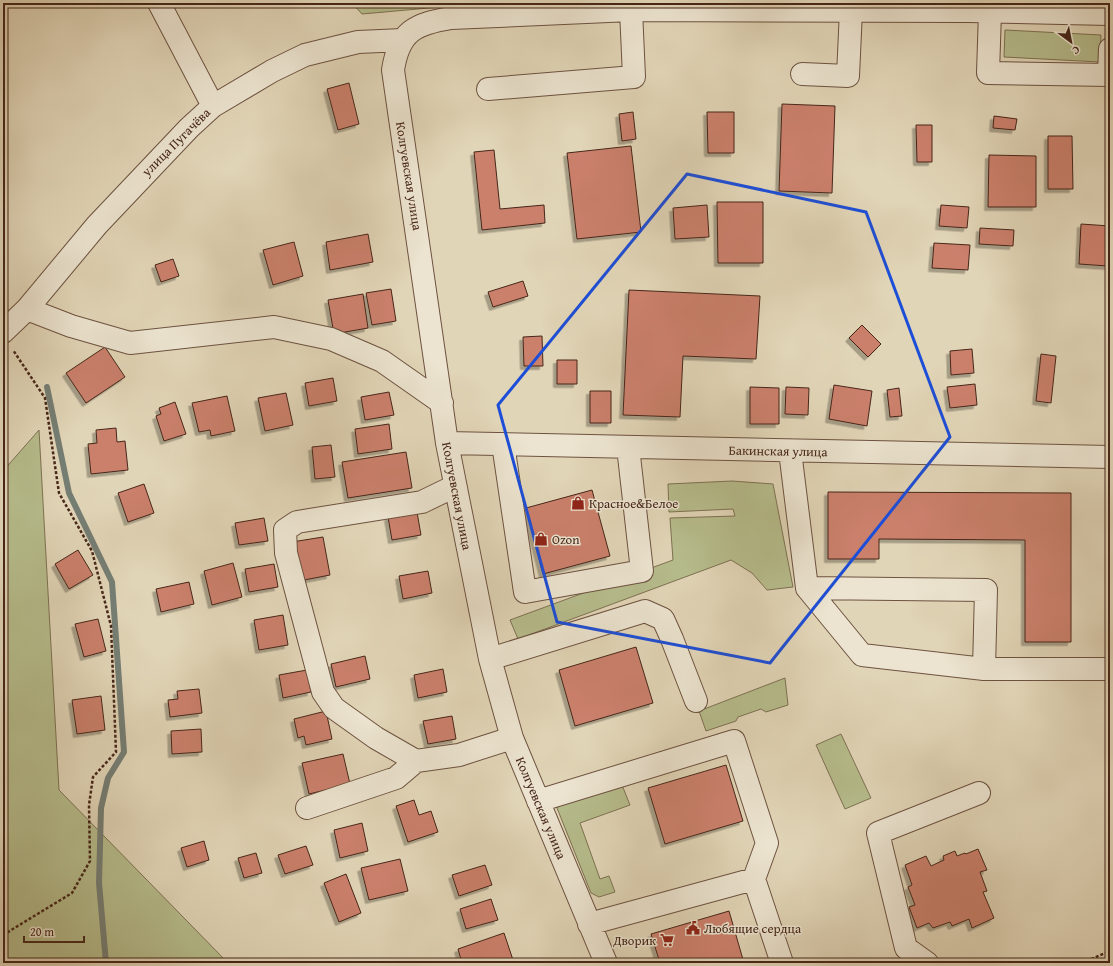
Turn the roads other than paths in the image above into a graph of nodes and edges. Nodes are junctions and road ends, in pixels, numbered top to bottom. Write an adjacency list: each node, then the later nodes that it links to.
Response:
1 (159, 3): 11 (street)
2 (983, 9): 4 (street); 5 (street); 9 (street)
3 (632, 10): 4 (street); 6 (street, Колгуевская улица); 10 (street)
4 (851, 10): 8 (street)
5 (1110, 14)
6 (403, 40): 11 (street, улица Пугачёва); 14 (street, Колгуевская улица)
7 (1110, 49): 9 (street)
8 (802, 74)
9 (1109, 75)
10 (488, 89)
11 (213, 106): 12 (street, улица Пугачёва)
12 (27, 309): 13 (street, улица Пугачёва); 14 (street)
13 (7, 339)
14 (442, 403): 15 (street, Колгуевская улица)
15 (447, 443): 16 (street, Бакинская улица); 20 (street, Колгуевская улица)
16 (503, 444): 17 (street, Бакинская улица); 17 (street)
17 (628, 447): 18 (street, Бакинская улица)
18 (790, 452): 19 (street, Бакинская улица); 21 (street)
19 (1110, 457)
20 (454, 486): 22 (street, Колгуевская улица); 27 (street)
21 (807, 588): 23 (street); 23 (street)
22 (490, 659): 25 (street); 26 (street, Колгуевская улица)
23 (984, 669): 24 (street)
24 (1110, 669)
25 (696, 700)
26 (512, 738): 27 (street); 29 (street, Колгуевская улица)
27 (416, 761): 30 (street)
28 (979, 793): 35 (street)
29 (538, 801): 31 (street); 32 (street, Колгуевская улица)
30 (307, 808)
31 (754, 879): 32 (street); 34 (street)
32 (589, 924): 33 (street, Колгуевская улица)
33 (606, 963)
34 (782, 963)
35 (927, 963)

